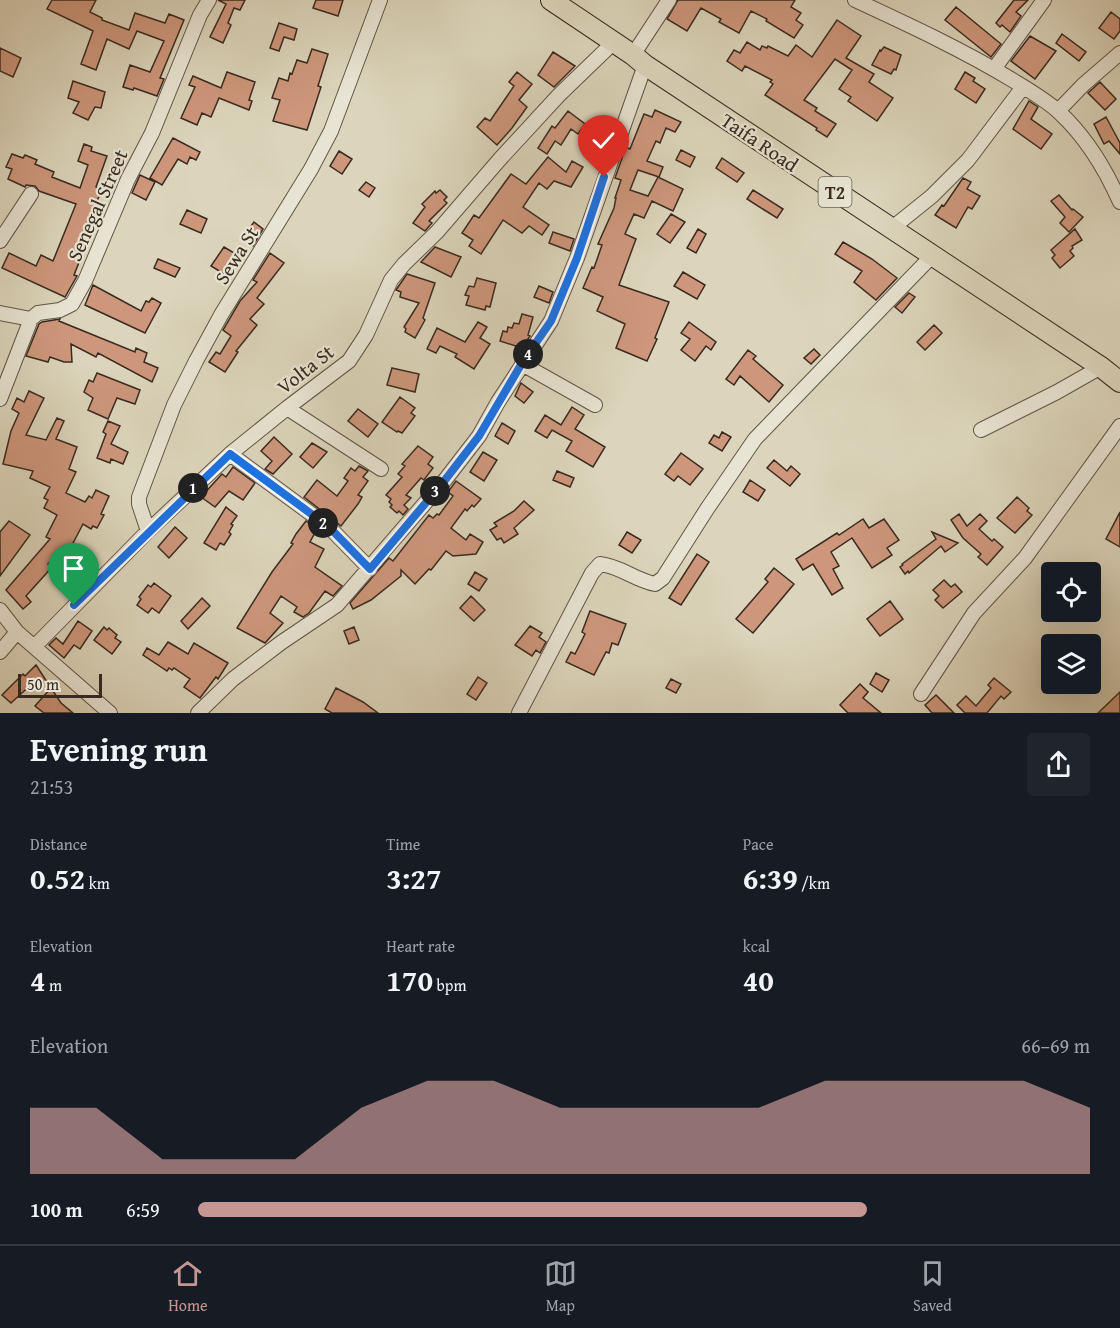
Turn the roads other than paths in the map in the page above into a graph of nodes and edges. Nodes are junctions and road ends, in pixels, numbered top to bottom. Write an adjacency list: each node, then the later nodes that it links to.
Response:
1 (209, 0): 19 (street, Senegal Street)
2 (380, 0): 30 (street, Sewa St)
3 (551, 0): 7 (highway, Taifa Road / T2)
4 (669, 0): 9 (street)
5 (855, 0): 10 (street)
6 (1044, 0): 10 (street)
7 (614, 42): 9 (highway, Taifa Road / T2); 25 (street, Volta St)
8 (1120, 53): 12 (street)
9 (639, 60): 15 (highway, Taifa Road / T2); 20 (street)
10 (994, 69): 11 (street)
11 (1023, 87): 12 (street); 15 (street)
12 (1058, 111): 14 (street)
13 (32, 194): 16 (street)
14 (1120, 202)
15 (891, 228): 17 (highway, Taifa Road / T2)
16 (0, 241)
17 (932, 256): 21 (highway, Taifa Road / T2); 39 (street)
18 (0, 313): 19 (street)
19 (32, 319): 23 (street)
20 (522, 363): 24 (street); 31 (street)
21 (1101, 367): 22 (highway, Taifa Road / T2); 27 (street)
22 (1120, 382)
23 (0, 399)
24 (595, 405)
25 (286, 408): 28 (street, Volta St); 29 (street)
26 (1120, 426): 36 (street)
27 (981, 430)
28 (230, 454): 30 (street, Volta St); 31 (street)
29 (381, 469)
30 (148, 531): 34 (street, Volta St)
31 (370, 569): 38 (street)
32 (0, 610): 33 (street)
33 (17, 632): 34 (street); 35 (street)
34 (35, 646): 37 (street)
35 (0, 652)
36 (921, 694)
37 (110, 713)
38 (198, 713)
39 (519, 713)

